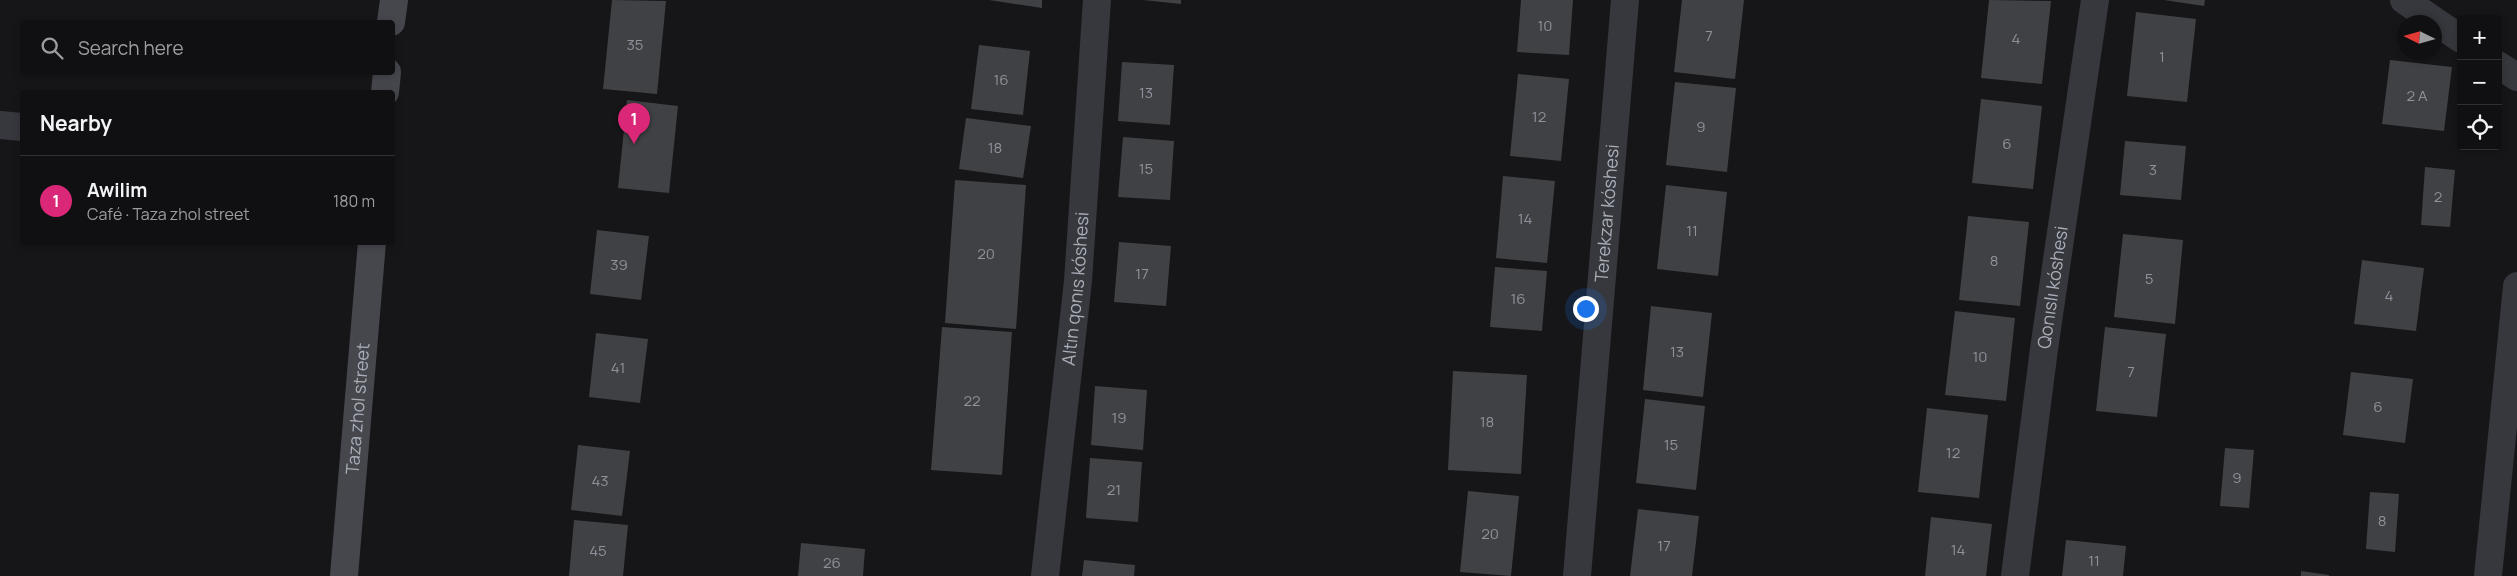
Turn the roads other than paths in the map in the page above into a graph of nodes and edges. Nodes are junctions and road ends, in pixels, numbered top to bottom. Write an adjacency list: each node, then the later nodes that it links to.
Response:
1 (394, 0): 6 (main road)
2 (1097, 0): 17 (street, Altın qonıs kóshesi)
3 (1625, 0): 18 (street, Terekzar kóshesi)
4 (2096, 0): 19 (street, Qonıslı kóshesi)
5 (2404, 0): 7 (street)
6 (391, 20)
7 (2457, 36)
8 (2502, 68): 10 (street)
9 (387, 75): 11 (main road)
10 (2517, 78)
11 (385, 90)
12 (0, 125): 13 (street)
13 (20, 127)
14 (372, 245): 16 (main road, Taza zhol street)
15 (2517, 286): 20 (street)
16 (344, 576)
17 (1045, 576)
18 (1577, 576)
19 (2016, 576)
20 (2488, 576)

